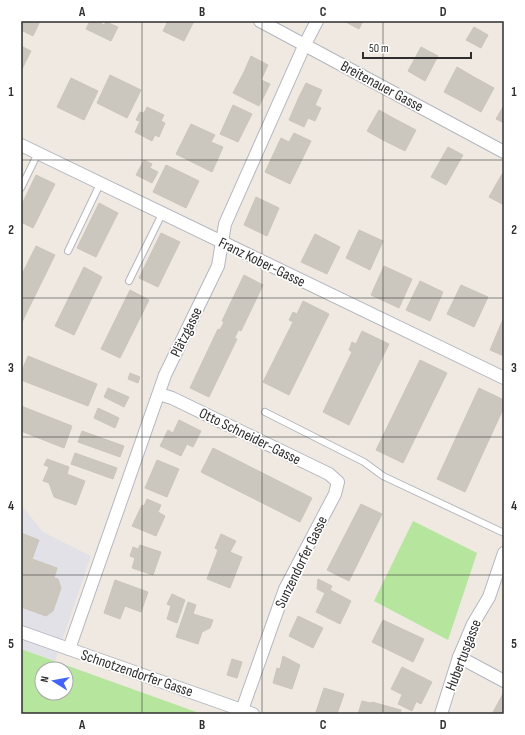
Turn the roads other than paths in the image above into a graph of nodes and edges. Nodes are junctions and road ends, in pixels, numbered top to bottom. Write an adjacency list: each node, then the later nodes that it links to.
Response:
1 (260, 21): 3 (street, Breitenauer Gasse)
2 (317, 21): 3 (street, Plätzgasse)
3 (305, 44): 5 (street, Breitenauer Gasse); 10 (street, Plätzgasse)
4 (21, 145): 6 (street, Franz Kober-Gasse)
5 (504, 152)
6 (38, 153): 7 (street, Franz Kober-Gasse); 8 (lane)
7 (100, 184): 9 (street, Franz Kober-Gasse); 11 (lane)
8 (21, 188)
9 (162, 214): 10 (street, Franz Kober-Gasse); 12 (lane)
10 (222, 243): 13 (street, Franz Kober-Gasse); 14 (street, Plätzgasse)
11 (68, 251)
12 (129, 281)
13 (504, 378)
14 (159, 394): 16 (street, Otto Schneider-Gasse); 20 (street, Plätzgasse)
15 (265, 412): 17 (lane)
16 (338, 482): 23 (street, Sunzendorfer Gasse)
17 (504, 533)
18 (504, 553): 21 (street, Hubertusgasse)
19 (21, 632): 20 (street, Schnotzendorfer Gasse)
20 (69, 649): 23 (street, Schnotzendorfer Gasse)
21 (459, 657): 22 (street); 24 (street, Hubertusgasse)
22 (504, 681)
23 (248, 712)
24 (441, 714)

